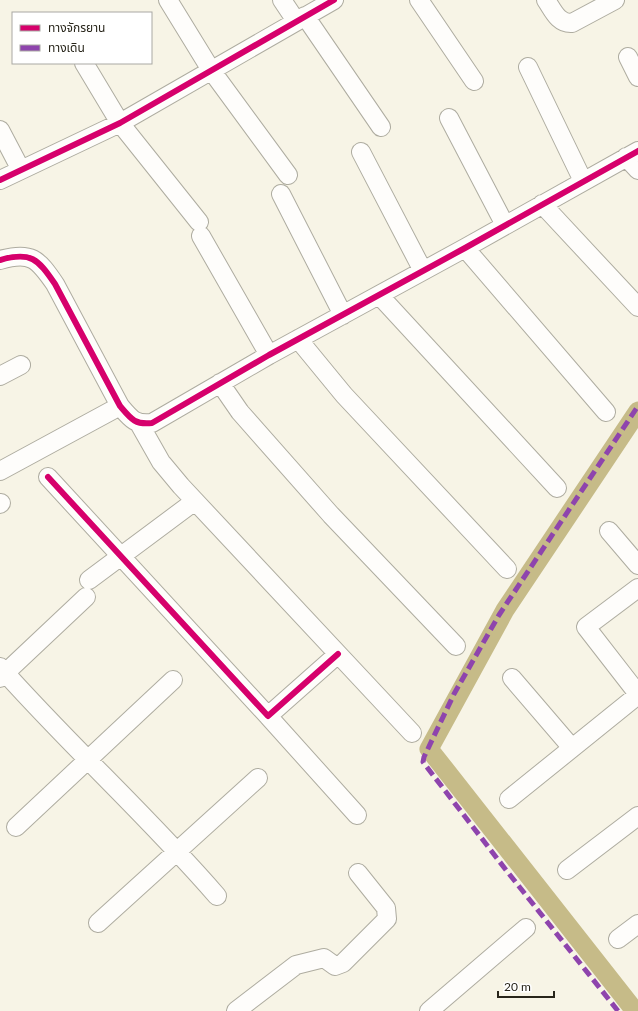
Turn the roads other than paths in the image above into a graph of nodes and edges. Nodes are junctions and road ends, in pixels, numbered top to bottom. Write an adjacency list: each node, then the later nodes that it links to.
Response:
1 (168, 0): 11 (street)
2 (282, 0): 7 (street)
3 (334, 0): 7 (street)
4 (419, 0): 13 (street)
5 (546, 0): 6 (street)
6 (615, 0)
7 (300, 19): 11 (street); 16 (street)
8 (628, 57): 12 (street)
9 (85, 64): 15 (street)
10 (528, 67): 23 (street)
11 (211, 70): 15 (street); 21 (street)
12 (638, 77)
13 (474, 81)
14 (449, 118): 26 (street)
15 (120, 124): 20 (street); 34 (street)
16 (381, 127)
17 (0, 130): 20 (street)
18 (361, 152): 29 (street)
19 (634, 159): 23 (street)
20 (21, 170): 22 (street)
21 (288, 175)
22 (0, 180)
23 (583, 181): 25 (street)
24 (281, 194): 32 (street)
25 (542, 204): 26 (street); 31 (street)
26 (505, 225): 27 (street)
27 (465, 248): 29 (street); 39 (street)
28 (0, 260): 38 (street)
29 (424, 271): 30 (street)
30 (379, 295): 32 (street); 43 (street)
31 (638, 307)
32 (343, 315): 33 (street)
33 (298, 339): 34 (street); 48 (street)
34 (269, 355): 37 (street)
35 (21, 365): 36 (street)
36 (0, 376)
37 (220, 384): 40 (street); 50 (street)
38 (120, 406): 40 (street); 41 (street)
39 (606, 412)
40 (140, 424): 44 (street)
41 (0, 471)
42 (48, 477): 46 (street)
43 (557, 488)
44 (195, 501): 46 (street); 51 (street)
45 (609, 531): 47 (street)
46 (121, 556): 52 (street); 56 (street)
47 (638, 565)
48 (507, 569)
49 (638, 588): 55 (street)
50 (456, 646)
51 (338, 654): 56 (street); 57 (street)
52 (2, 673): 59 (street)
53 (512, 678): 58 (street)
54 (173, 680): 59 (street)
55 (638, 695): 58 (street)
56 (268, 716): 62 (street)
57 (412, 733)
58 (572, 748): 61 (street)
59 (88, 761): 64 (street); 65 (street)
60 (258, 778): 65 (street)
61 (509, 799)
62 (357, 815)
63 (638, 816): 66 (street)
64 (16, 827)
65 (177, 850): 68 (street); 69 (street)
66 (567, 870)
67 (358, 873): 73 (street)
68 (217, 896)
69 (98, 923)
70 (638, 924): 72 (street)
71 (526, 928): 74 (street)
72 (618, 939)
73 (236, 1011)
74 (429, 1011)

